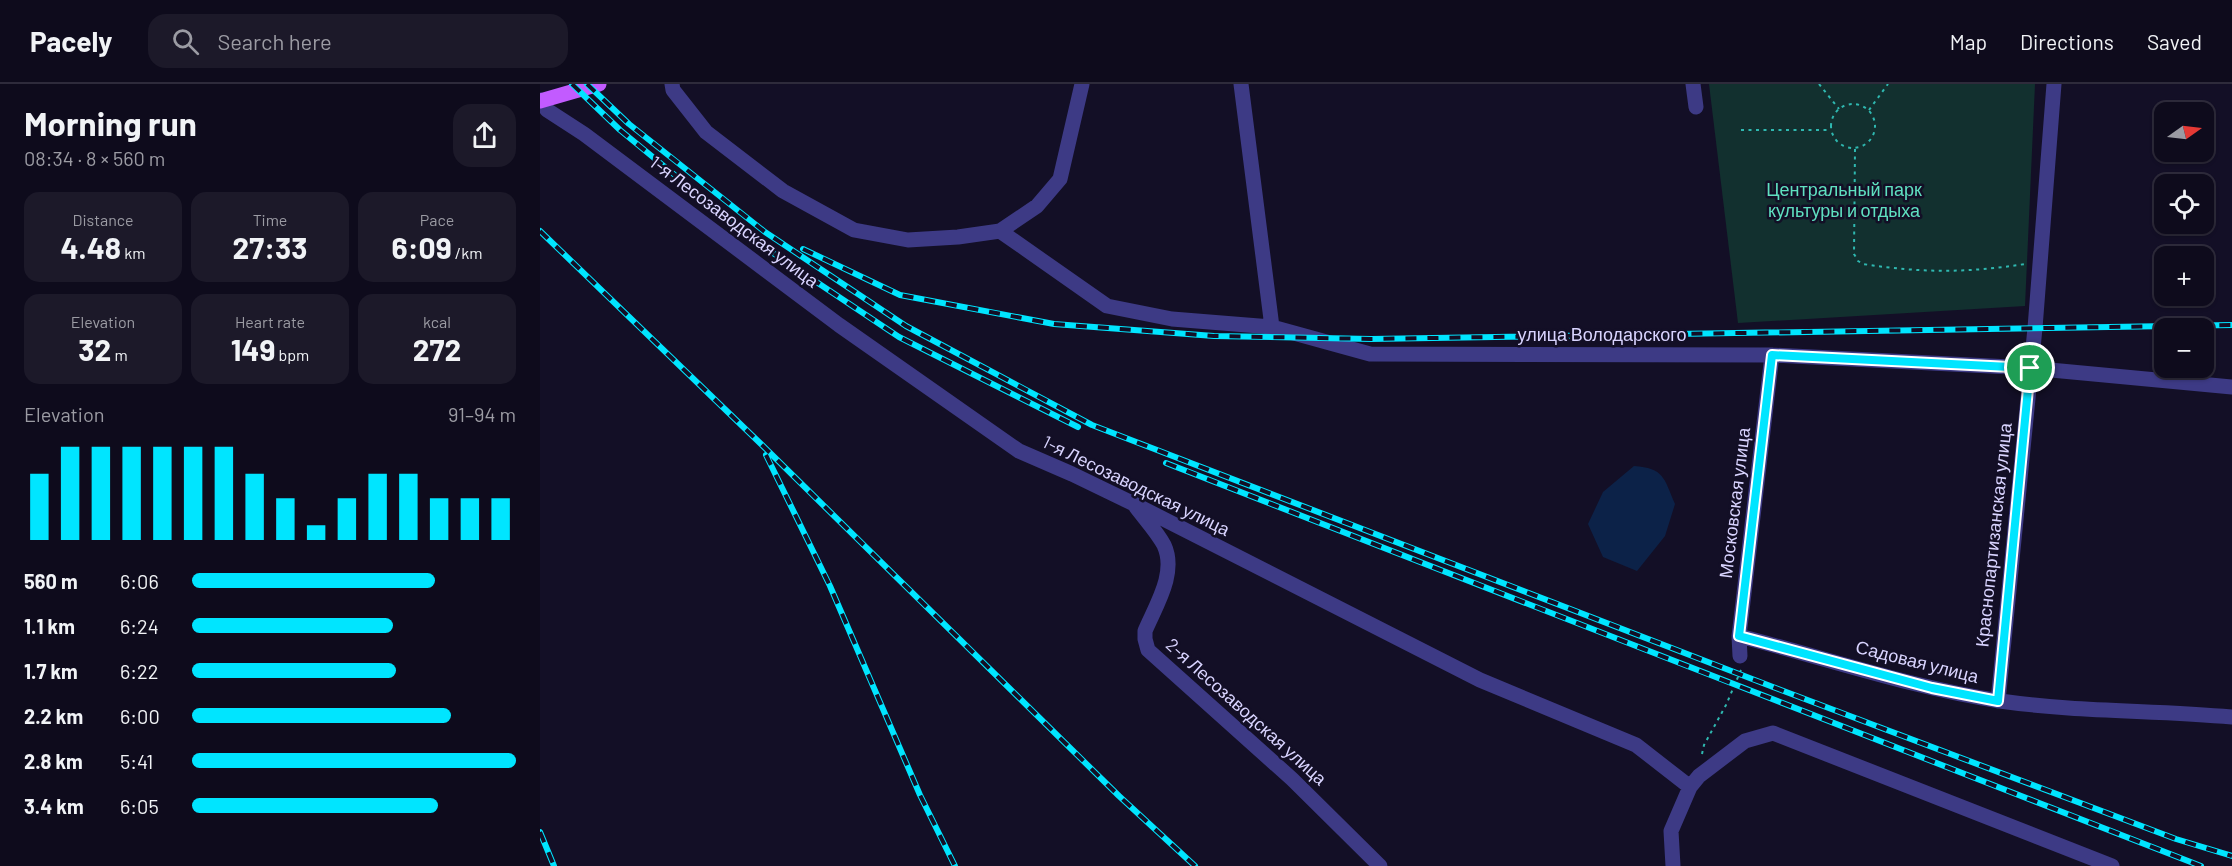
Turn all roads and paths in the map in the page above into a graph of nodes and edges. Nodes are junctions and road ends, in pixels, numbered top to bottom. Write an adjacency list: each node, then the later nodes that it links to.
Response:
1 (599, 84): 9 (main road)
2 (672, 84): 16 (street)
3 (1082, 84): 16 (street)
4 (1241, 84): 18 (street)
5 (1693, 84): 10 (street)
6 (1819, 84): 11 (path)
7 (1888, 84): 12 (path)
8 (2054, 84): 17 (street, Краснопартизанская улица)
9 (540, 101): 22 (street, 1-я Лесозаводская улица)
10 (1696, 107)
11 (1839, 109): 12 (path); 14 (path)
12 (1869, 110): 15 (path)
13 (1741, 130): 14 (path)
14 (1831, 130): 15 (path)
15 (1855, 149): 17 (path)
16 (999, 231): 18 (street, улица Володарского)
17 (2040, 261): 20 (street, Краснопартизанская улица)
18 (1272, 327): 19 (street, улица Володарского)
19 (1772, 355): 20 (street, улица Володарского); 23 (street, Московская улица)
20 (2030, 368): 21 (street, улица Володарского); 25 (street, Краснопартизанская улица)
21 (2232, 387)
22 (1134, 504): 27 (street, 1-я Лесозаводская улица); 28 (street, 2-я Лесозаводская улица)
23 (1739, 636): 24 (street, Московская улица); 25 (street, Садовая улица)
24 (1740, 656): 27 (path)
25 (1999, 700): 26 (street, Садовая улица)
26 (2232, 717)
27 (1695, 781): 29 (street); 30 (street)
28 (1380, 866)
29 (1673, 866)
30 (2112, 866)

